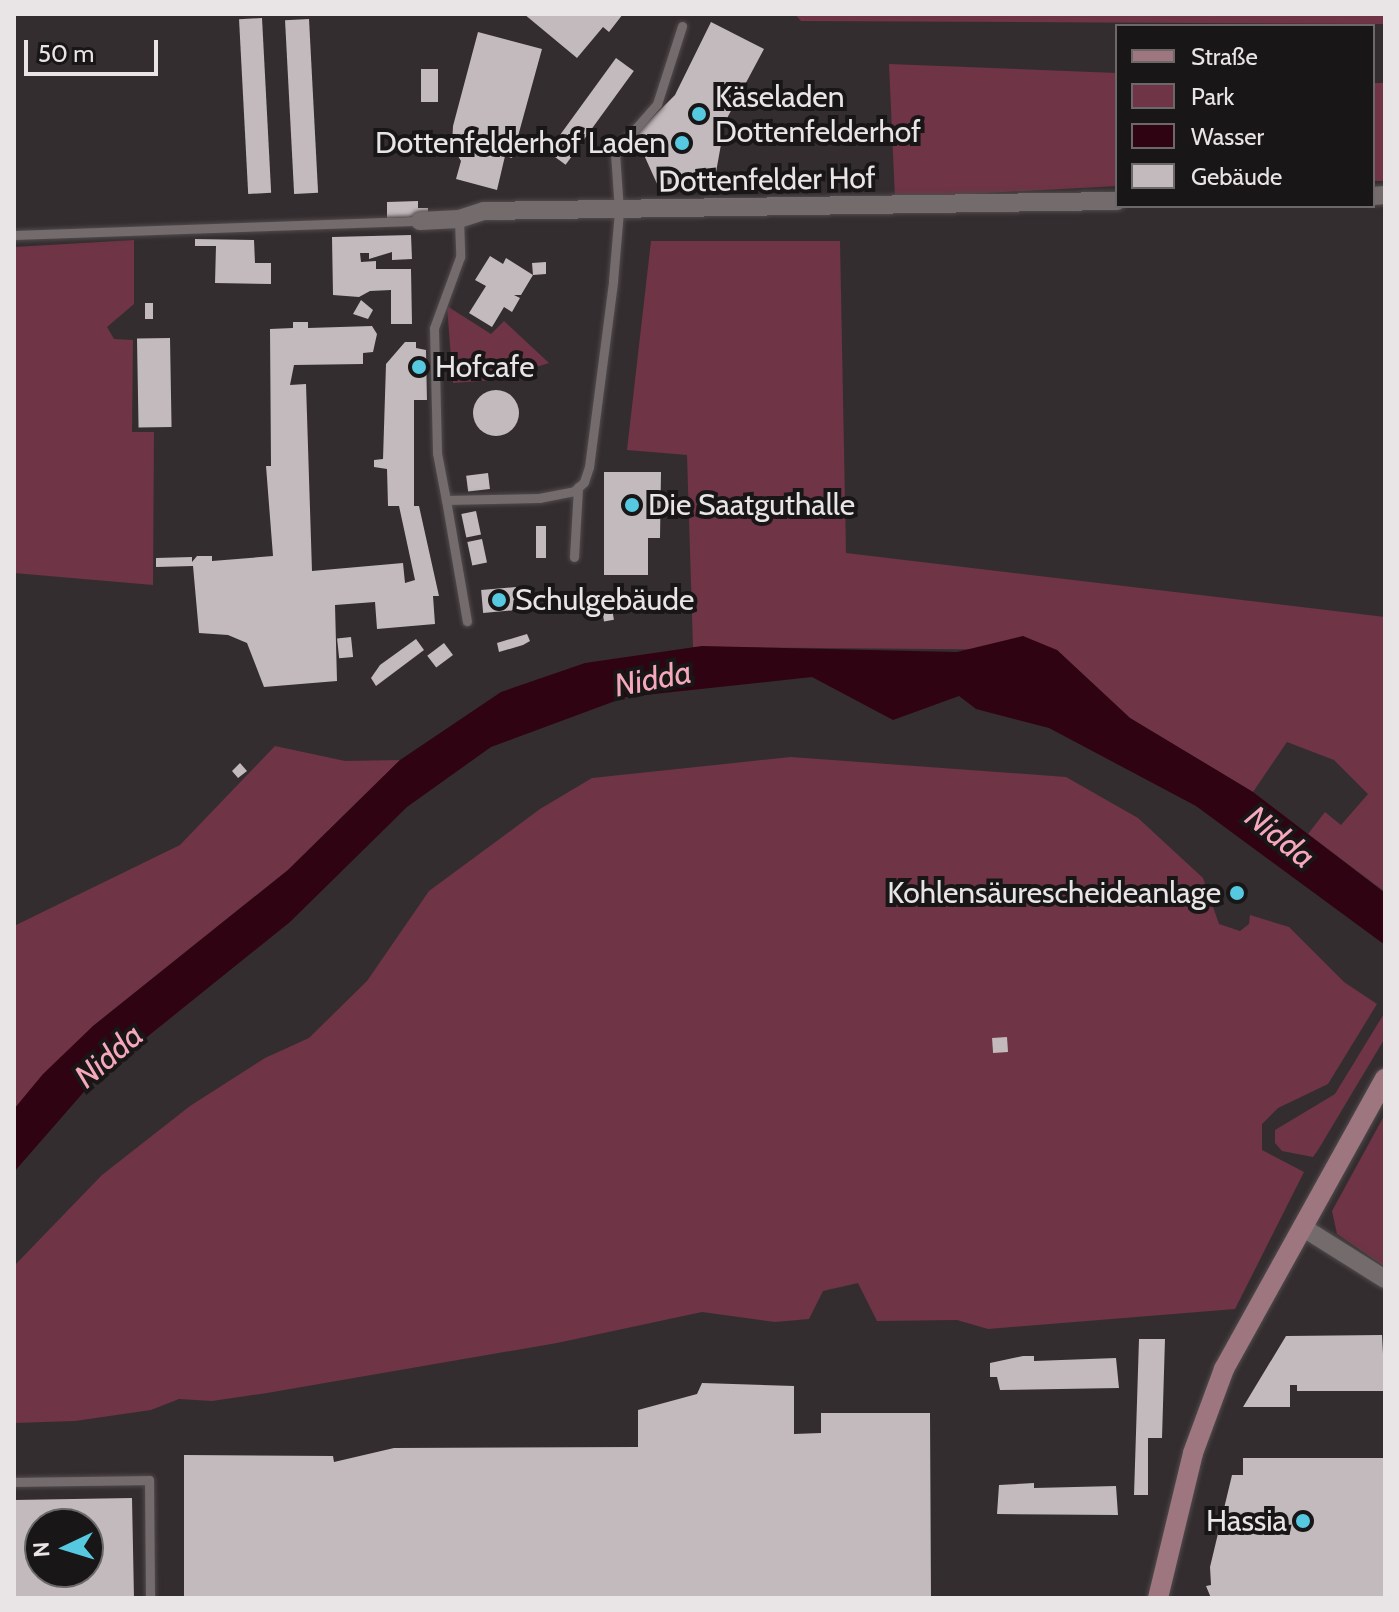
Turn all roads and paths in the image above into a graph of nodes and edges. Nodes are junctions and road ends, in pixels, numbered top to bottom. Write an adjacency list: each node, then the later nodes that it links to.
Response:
1 (682, 26): 3 (lane)
2 (1115, 201): 3 (street, Dottenfelder Hof)
3 (619, 211): 4 (street, Dottenfelder Hof); 7 (lane)
4 (459, 219): 5 (street, Dottenfelder Hof); 8 (lane)
5 (420, 221): 6 (lane)
6 (14, 235)
7 (578, 487): 8 (lane); 9 (lane)
8 (446, 500): 10 (lane)
9 (574, 557)
10 (467, 621)
11 (1385, 1079): 12 (main road)
12 (1302, 1227): 13 (street); 16 (main road)
13 (1385, 1279)
14 (14, 1482): 15 (lane)
15 (150, 1598)
16 (1158, 1598)

